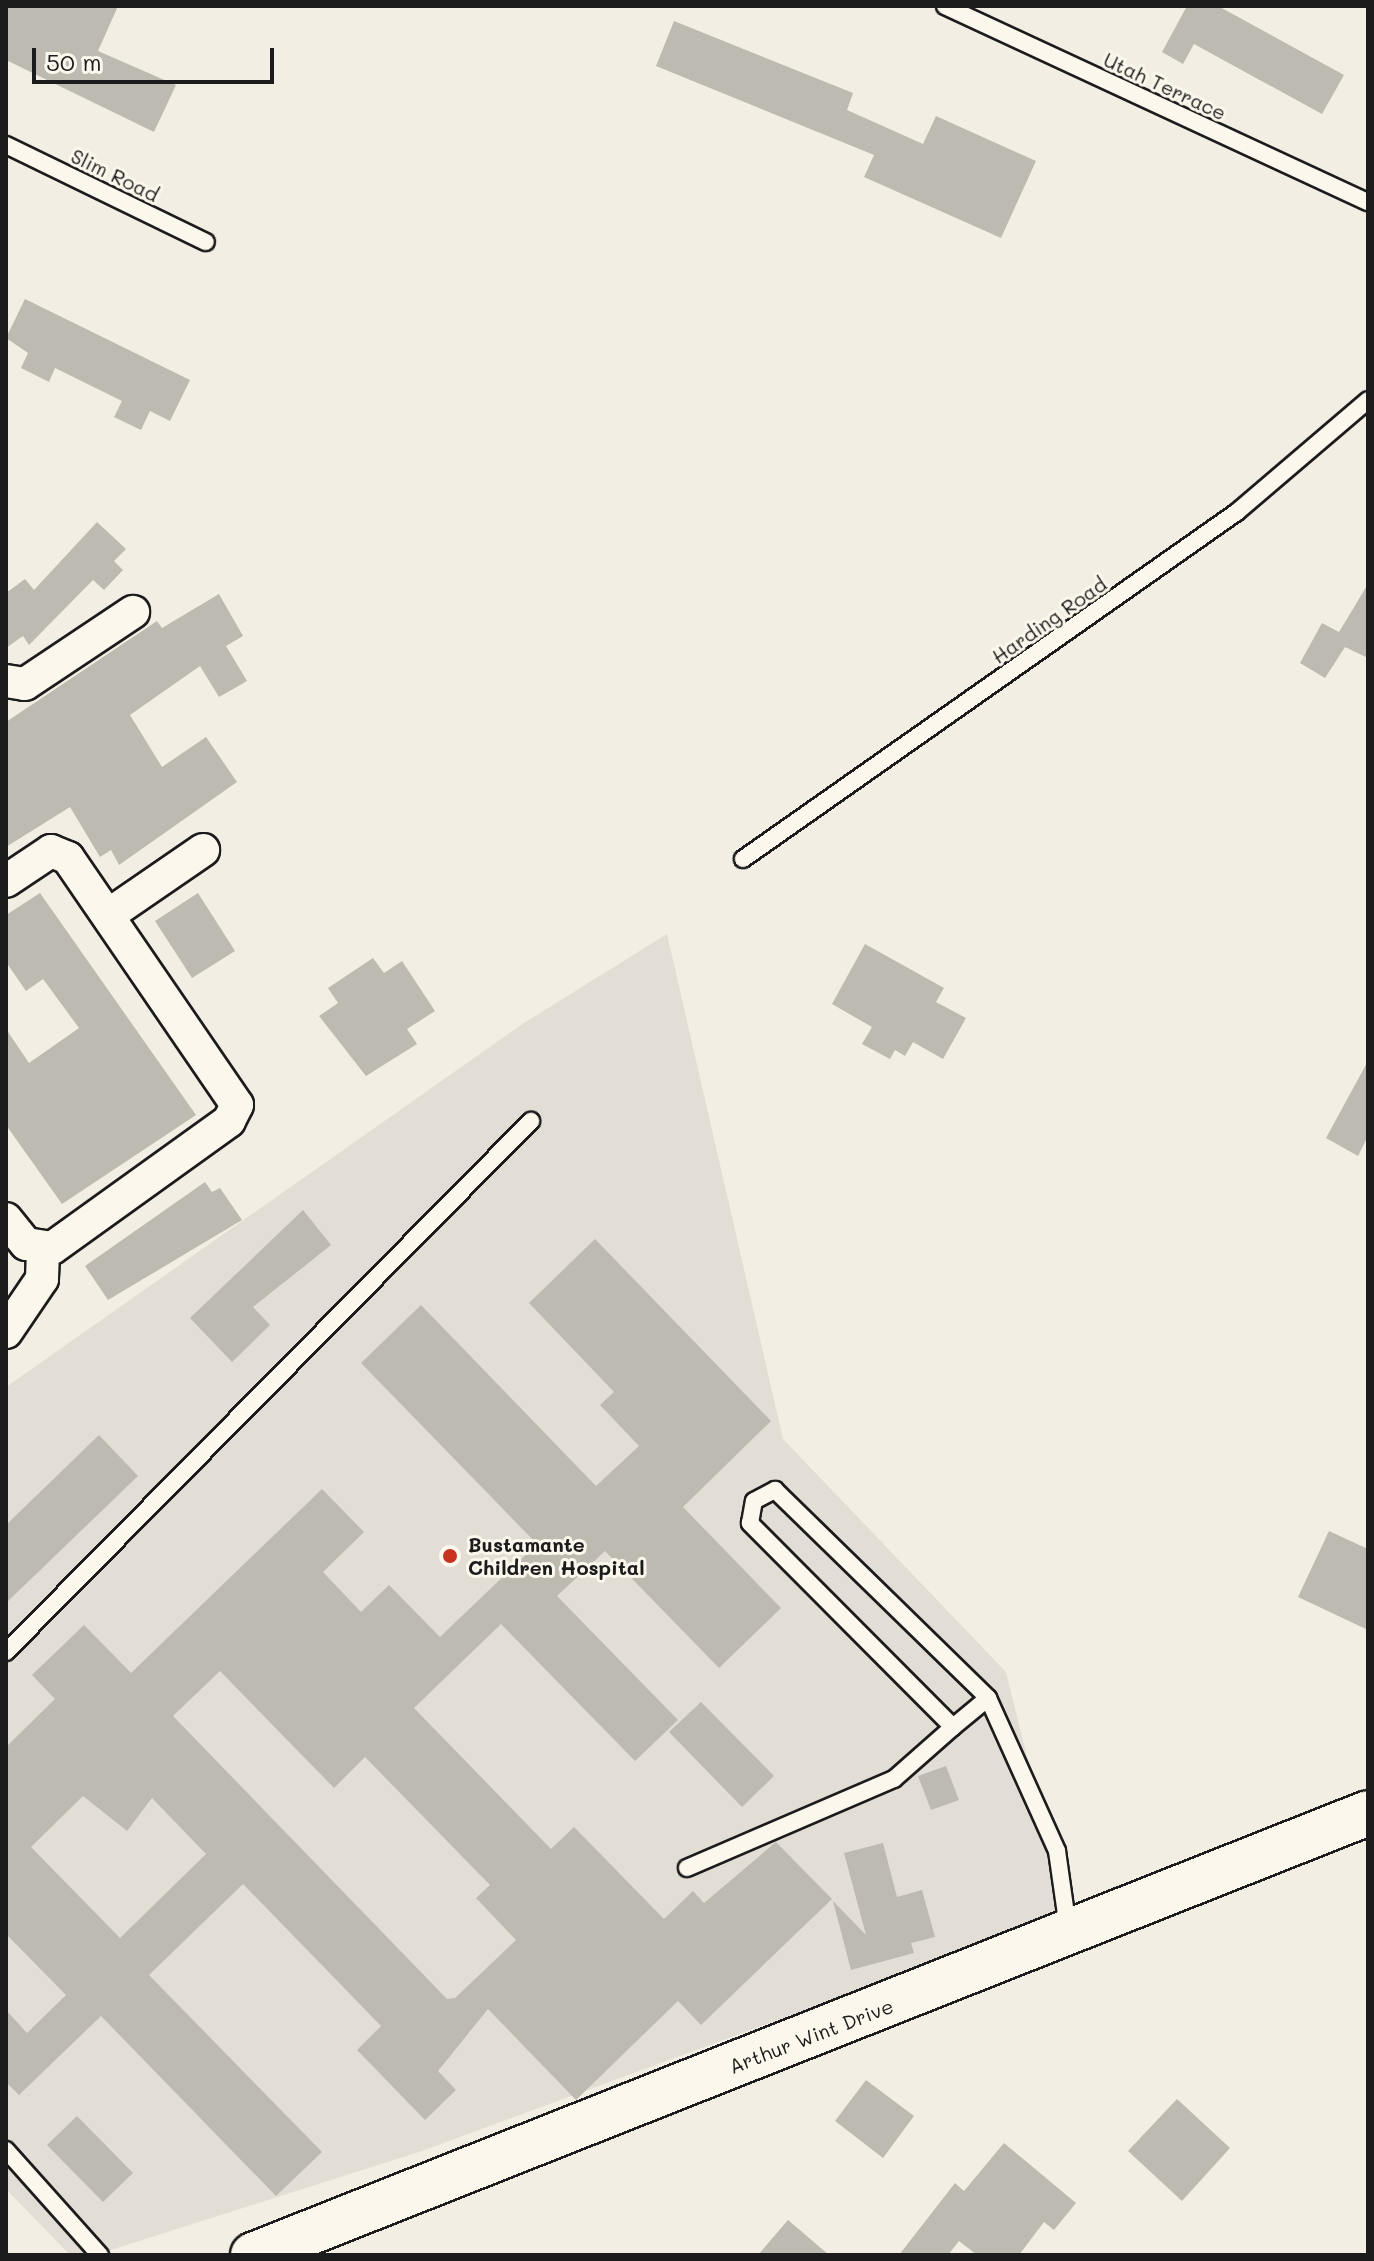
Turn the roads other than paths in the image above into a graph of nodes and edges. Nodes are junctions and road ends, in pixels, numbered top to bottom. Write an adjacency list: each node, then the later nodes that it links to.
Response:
1 (945, 6): 3 (lane, Utah Terrace)
2 (6, 145): 4 (lane, Slim Road)
3 (1368, 202)
4 (206, 242)
5 (1368, 400): 9 (lane, Harding Road)
6 (133, 612): 7 (street)
7 (6, 681)
8 (203, 850): 11 (street)
9 (743, 859)
10 (6, 881): 11 (street)
11 (110, 914): 14 (street)
12 (531, 1121): 16 (lane)
13 (6, 1219): 14 (street)
14 (43, 1250): 15 (street)
15 (6, 1332)
16 (6, 1652)
17 (988, 1698): 18 (lane); 18 (lane); 21 (lane)
18 (953, 1727): 20 (lane)
19 (1368, 1813): 21 (main road, Arthur Wint Drive)
20 (687, 1868)
21 (1043, 1945): 23 (main road, Arthur Wint Drive)
22 (6, 2150): 24 (lane)
23 (307, 2247): 25 (main road, Arthur Wint Drive)
24 (100, 2255)
25 (253, 2255)

